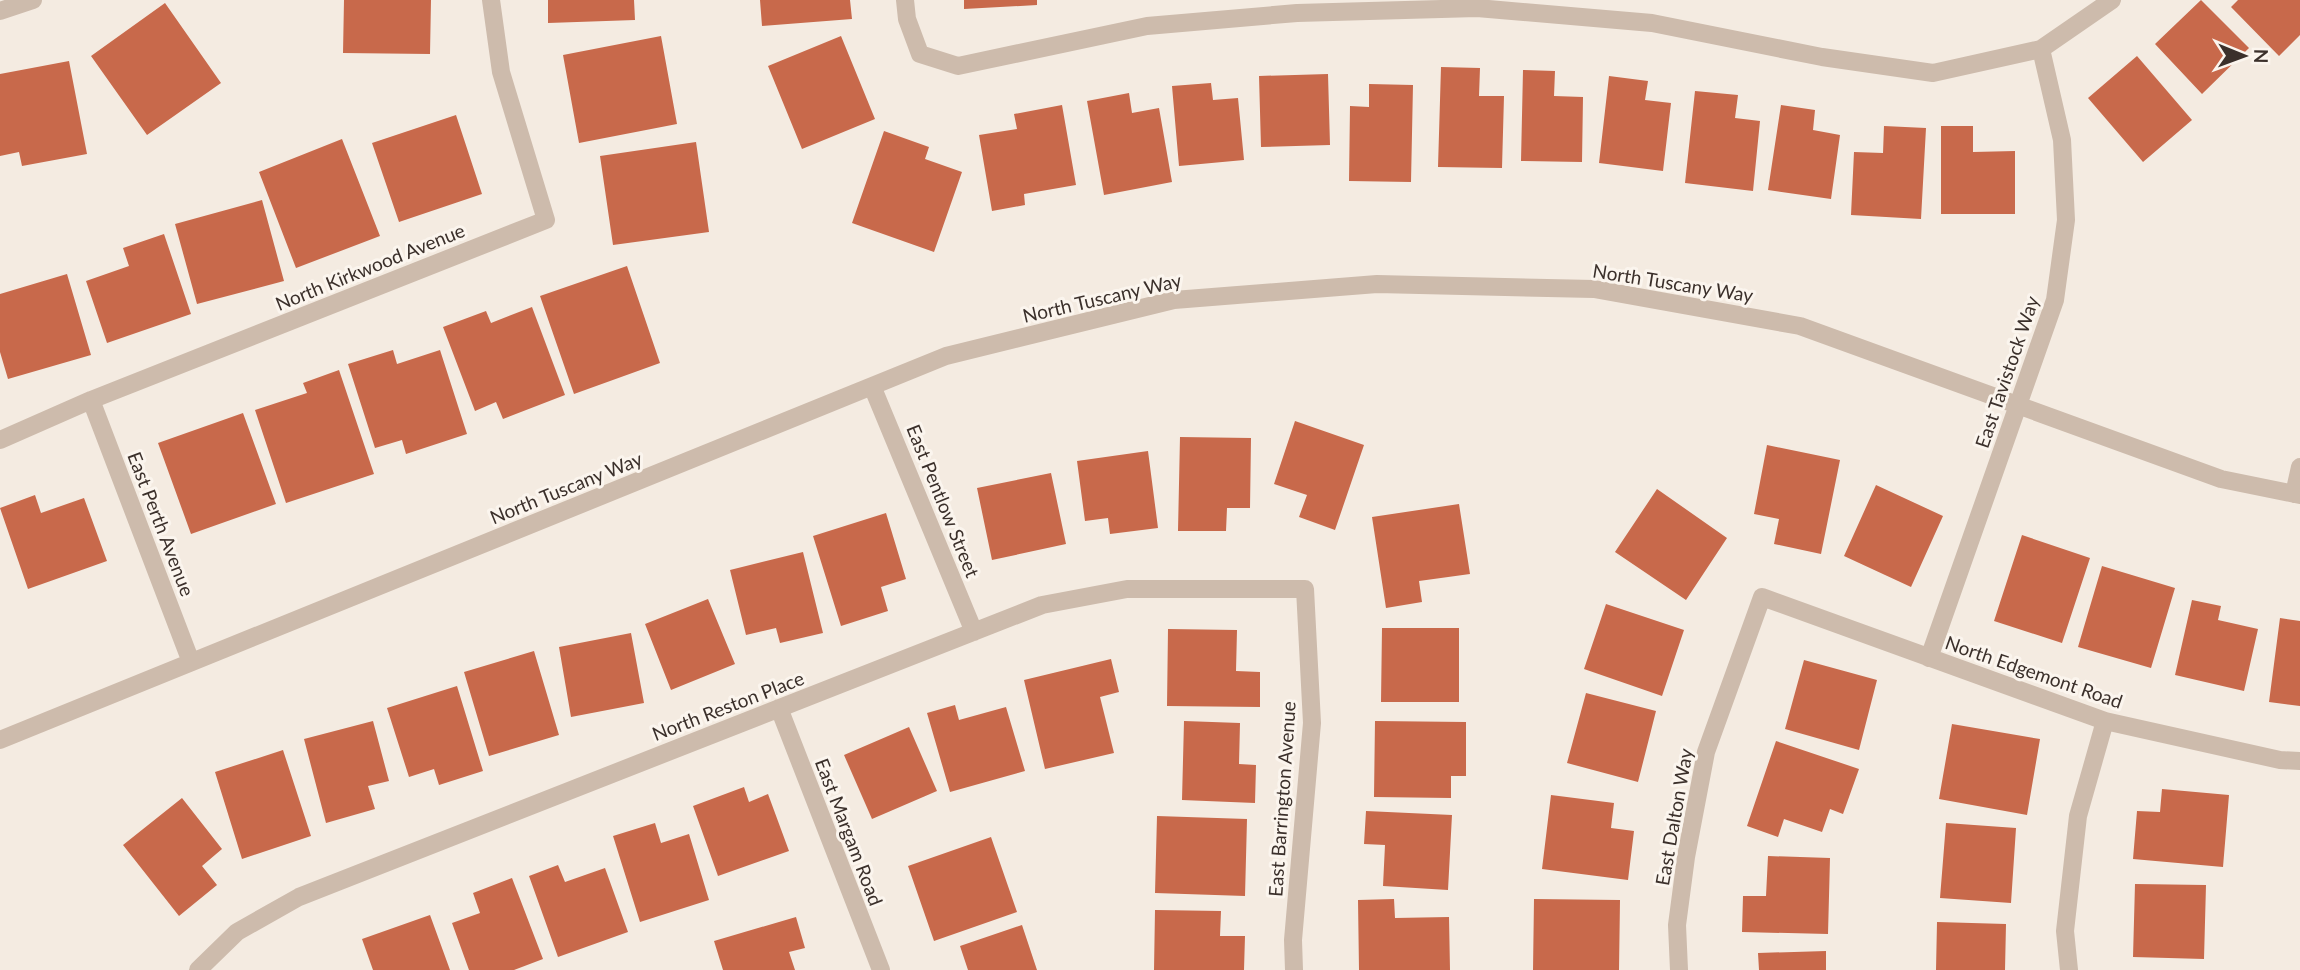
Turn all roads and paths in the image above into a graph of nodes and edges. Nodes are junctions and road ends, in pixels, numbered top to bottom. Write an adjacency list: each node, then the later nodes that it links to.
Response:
1 (33, 0): 6 (street)
2 (491, 0): 9 (street, North Kirkwood Avenue)
3 (905, 0): 5 (street)
4 (2112, 0): 7 (street)
5 (1297, 7): 7 (street)
6 (0, 11)
7 (2040, 49): 10 (street, East Tavistock Way)
8 (872, 386): 10 (street, North Tuscany Way); 16 (street, East Pentlow Street); 18 (street, North Tuscany Way)
9 (91, 400): 11 (street, North Kirkwood Avenue); 18 (street, East Perth Avenue)
10 (2019, 406): 13 (street, North Tuscany Way); 17 (street, East Tavistock Way)
11 (0, 440)
12 (2300, 467): 13 (street)
13 (2297, 494)
14 (1305, 589): 16 (street, North Reston Place); 25 (street, East Barrington Avenue)
15 (1762, 597): 17 (street, North Edgemont Road); 26 (street, East Dalton Way)
16 (974, 632): 19 (street, North Reston Place)
17 (1929, 658): 20 (street, North Edgemont Road)
18 (191, 662): 21 (street, North Tuscany Way)
19 (779, 708): 23 (street, North Reston Place); 24 (street, East Margam Road)
20 (2105, 721): 22 (street, North Edgemont Road); 27 (street)
21 (0, 740)
22 (2300, 761)
23 (198, 970)
24 (881, 970)
25 (1294, 970)
26 (1679, 970)
27 (2069, 970)

